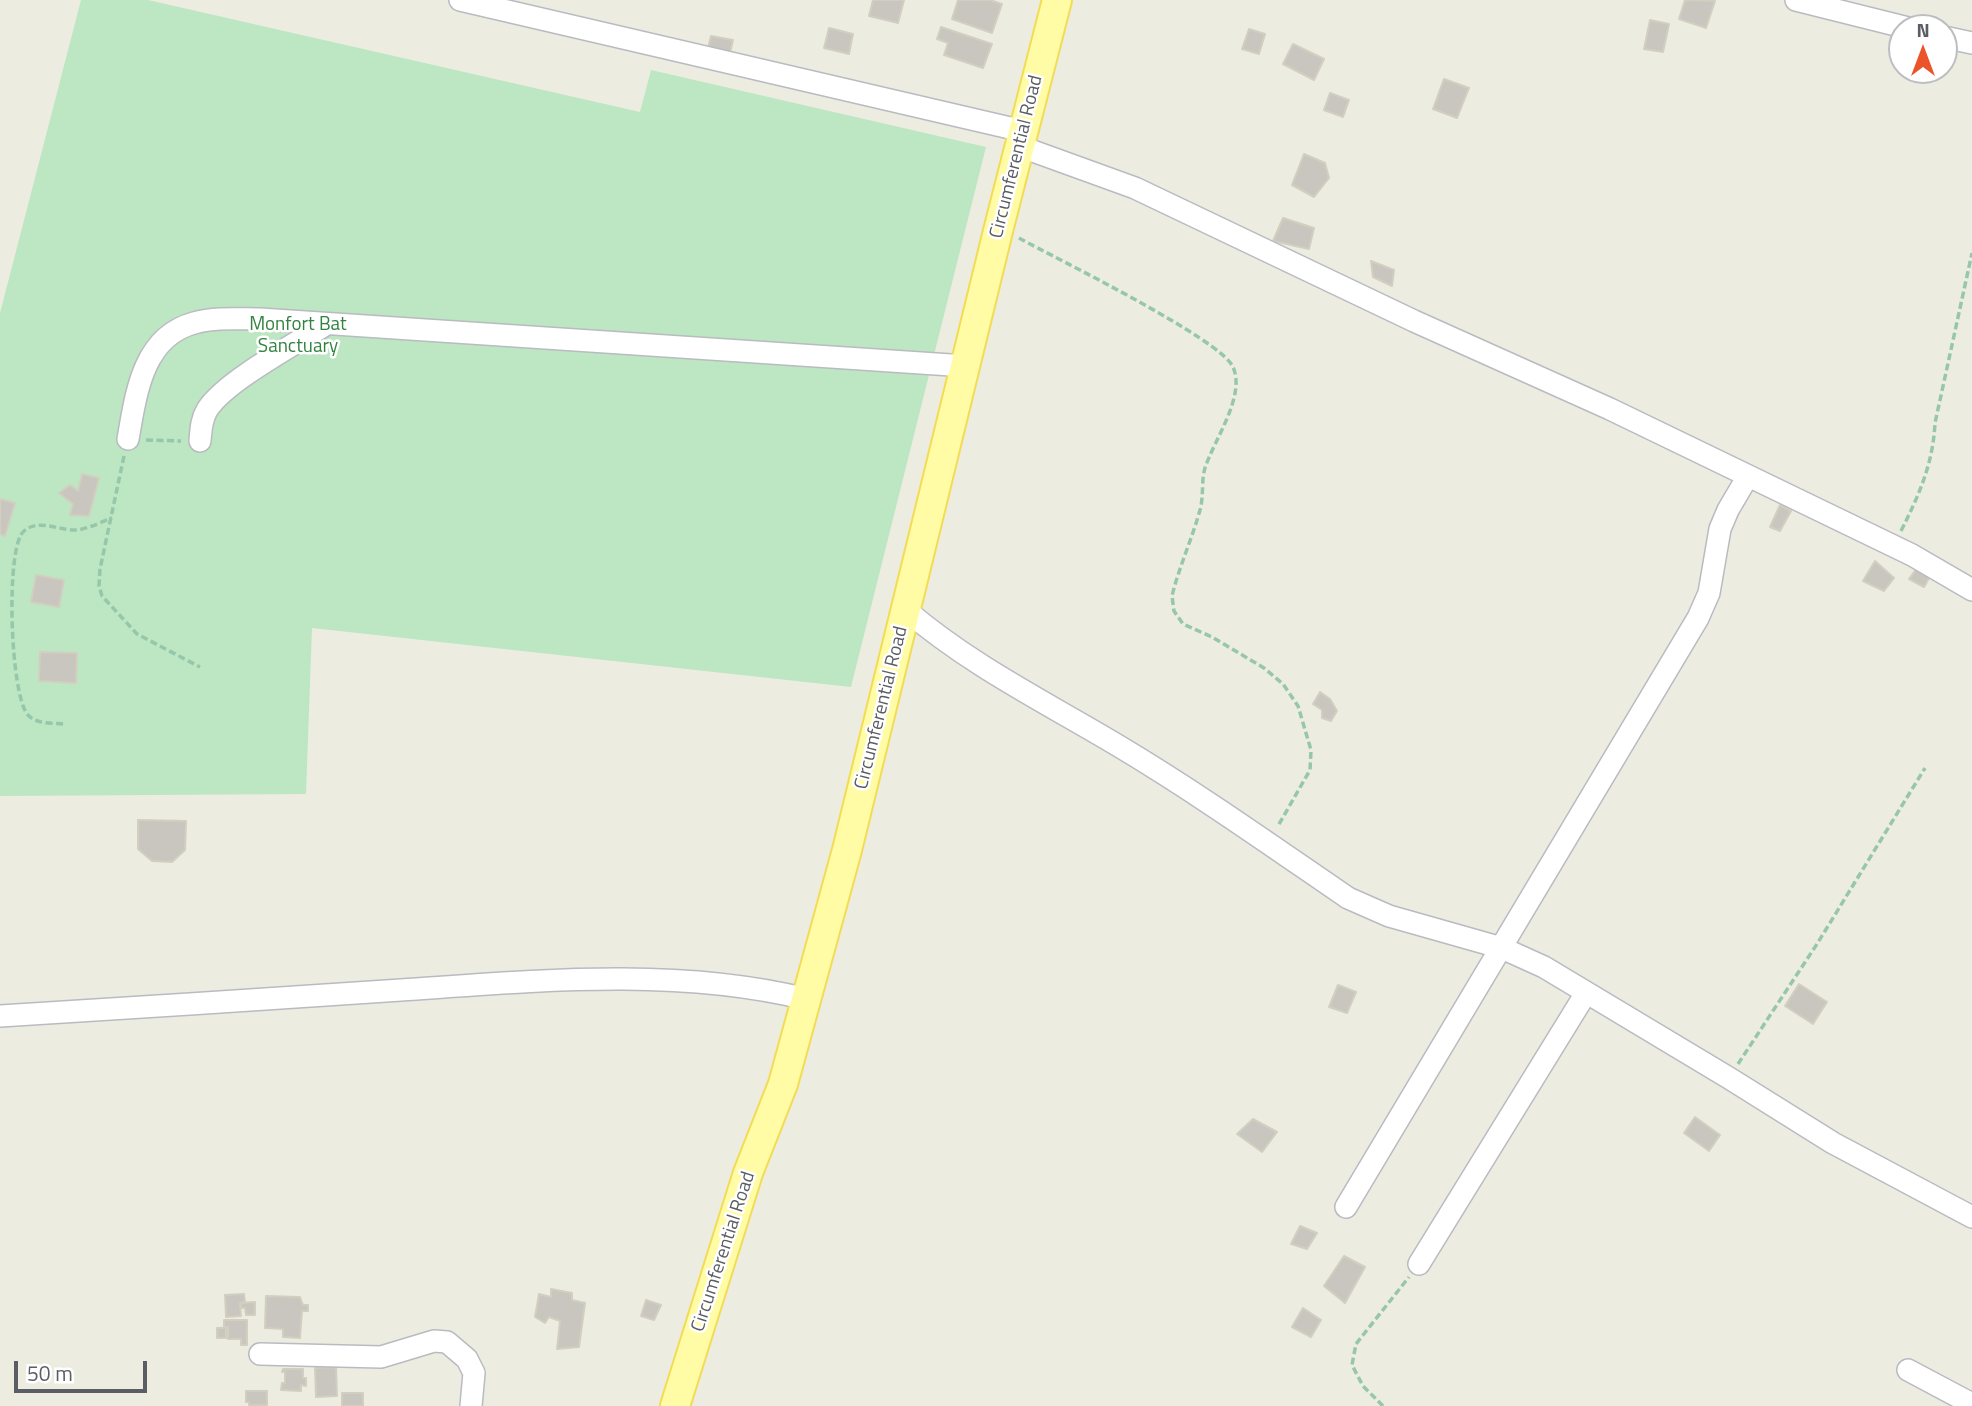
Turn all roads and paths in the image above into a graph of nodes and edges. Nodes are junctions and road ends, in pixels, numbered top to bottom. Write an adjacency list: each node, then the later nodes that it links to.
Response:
1 (460, 0): 5 (street)
2 (1057, 0): 5 (main road, Circumferential Road)
3 (1796, 0): 4 (street)
4 (1888, 23)
5 (1021, 138): 6 (main road, Circumferential Road); 12 (street)
6 (999, 227): 9 (main road, Circumferential Road); 20 (path)
7 (1972, 253): 14 (path)
8 (327, 324): 9 (street); 10 (street); 11 (street)
9 (966, 366): 16 (main road, Circumferential Road)
10 (128, 439): 11 (path); 13 (path)
11 (200, 441)
12 (1748, 476): 14 (street); 21 (street)
13 (112, 518): 17 (path); 18 (path)
14 (1894, 546): 15 (street)
15 (1972, 590)
16 (906, 610): 20 (street); 23 (main road, Circumferential Road)
17 (200, 667)
18 (63, 724)
19 (1925, 768): 25 (path)
20 (1268, 843): 21 (street)
21 (1502, 948): 22 (street); 26 (street)
22 (1586, 993): 25 (street); 28 (street)
23 (806, 999): 24 (street); 33 (main road, Circumferential Road)
24 (0, 1016)
25 (1729, 1078): 27 (street)
26 (1346, 1207)
27 (1972, 1217)
28 (1419, 1264): 34 (path)
29 (260, 1354): 32 (street)
30 (1908, 1370): 31 (street)
31 (1972, 1404)
32 (471, 1406)
33 (675, 1406)
34 (1383, 1406)

